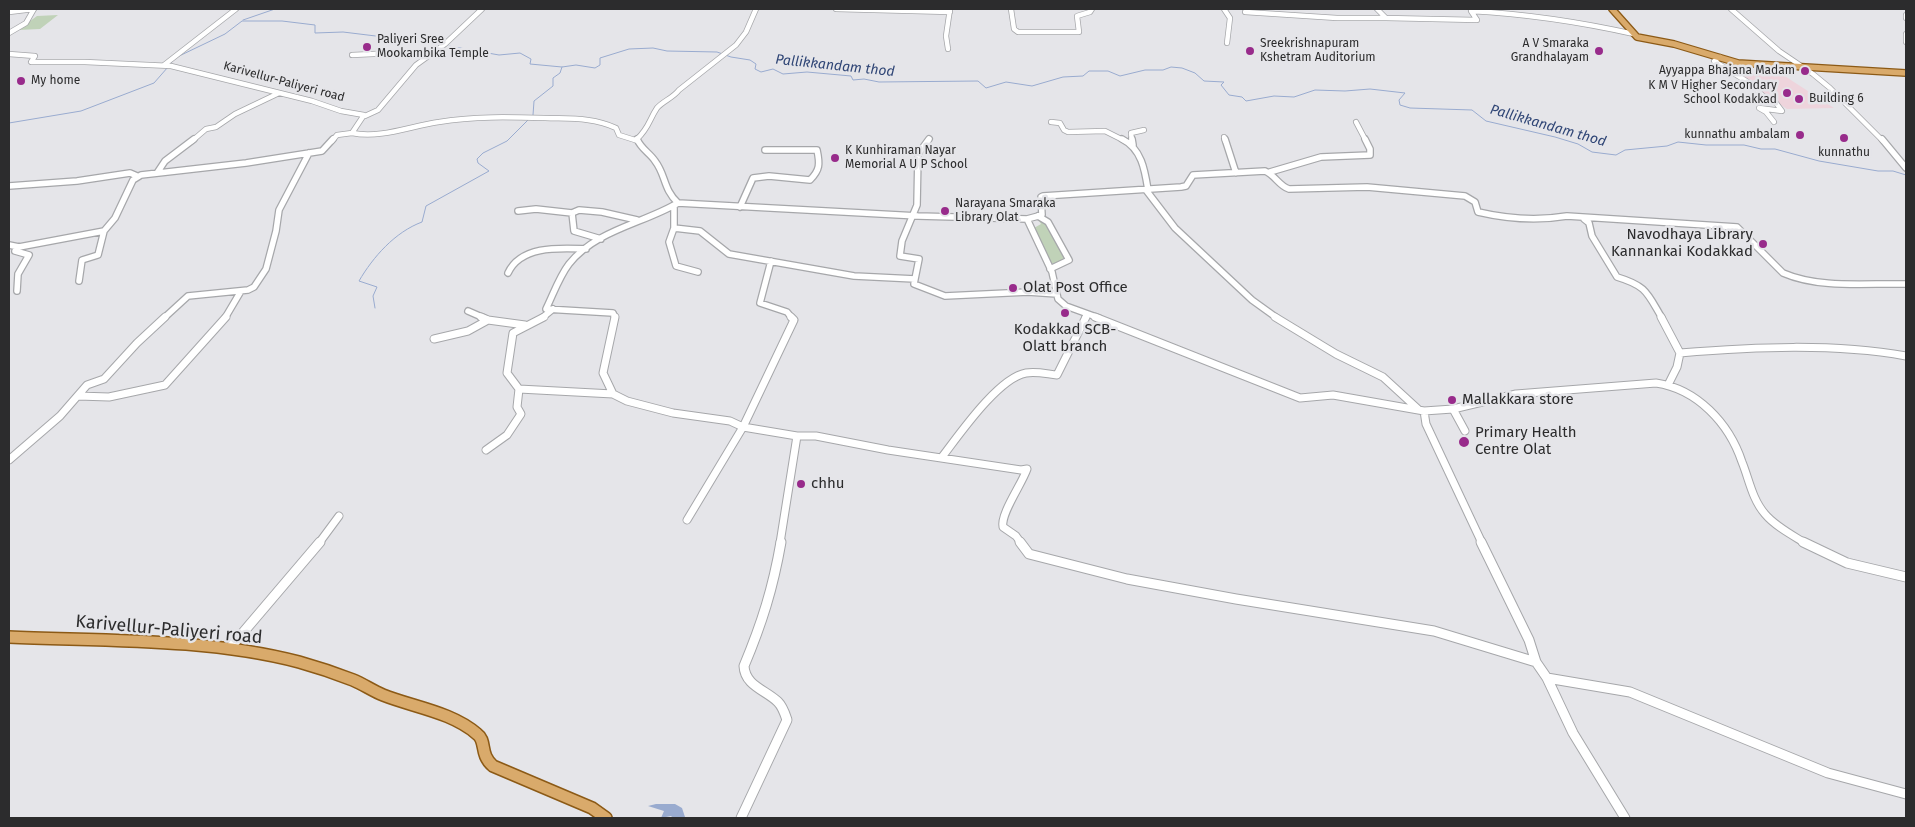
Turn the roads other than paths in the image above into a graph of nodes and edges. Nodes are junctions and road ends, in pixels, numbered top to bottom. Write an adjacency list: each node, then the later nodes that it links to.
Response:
1 (34, 9): 13 (street); 18 (street)
2 (236, 9): 28 (street)
3 (482, 9): 24 (street)
4 (756, 9): 39 (street)
5 (836, 9): 12 (street)
6 (1011, 9): 7 (street)
7 (1092, 9)
8 (1224, 9): 22 (street)
9 (1377, 9): 16 (street)
10 (1612, 9): 19 (main road)
11 (1731, 9): 29 (street)
12 (950, 10): 23 (street)
13 (9, 12)
14 (1245, 12): 16 (street)
15 (1906, 14): 17 (street)
16 (1386, 18): 19 (street)
17 (1906, 18)
18 (9, 33)
19 (1634, 34): 27 (main road)
20 (1906, 34): 21 (street)
21 (1906, 42)
22 (1227, 43)
23 (948, 49)
24 (436, 51): 26 (street); 32 (street)
25 (9, 54): 28 (street, Karivellur-Paliyeri road)
26 (352, 55)
27 (1720, 57): 29 (main road); 35 (street)
28 (164, 65): 31 (street, Karivellur-Paliyeri road)
29 (1804, 67): 30 (main road); 44 (street)
30 (1906, 73)
31 (280, 93): 32 (street, Karivellur-Paliyeri road); 46 (street)
32 (365, 116): 37 (street)
33 (1051, 122): 41 (street)
34 (1356, 122): 45 (street)
35 (1774, 122)
36 (1144, 130): 41 (street)
37 (352, 133): 39 (street); 43 (street)
38 (1224, 137): 47 (street)
39 (637, 139): 51 (street)
40 (929, 139): 55 (street)
41 (1133, 146): 50 (street)
42 (765, 150): 52 (street)
43 (309, 153): 46 (street); 74 (street)
44 (1906, 168)
45 (1270, 172): 47 (street); 58 (street)
46 (157, 173): 48 (street)
47 (1236, 173): 50 (street)
48 (137, 176): 49 (street); 61 (street)
49 (9, 186)
50 (1147, 190): 56 (street); 89 (street)
51 (676, 204): 52 (street); 59 (street); 60 (street)
52 (740, 207): 55 (street)
53 (518, 211): 54 (street)
54 (572, 213): 59 (street); 62 (street)
55 (913, 215): 57 (street); 70 (street)
56 (1038, 216): 57 (street); 67 (street)
57 (1027, 219): 67 (street)
58 (1584, 219): 72 (street); 82 (street)
59 (637, 220): 62 (street)
60 (674, 228): 66 (street); 68 (street)
61 (104, 231): 64 (street); 71 (street)
62 (601, 239): 65 (street)
63 (9, 245): 64 (street)
64 (19, 247): 73 (street)
65 (586, 249): 69 (street); 76 (street)
66 (771, 262): 70 (street); 90 (street)
67 (1050, 269): 75 (street)
68 (698, 272)
69 (508, 274)
70 (915, 279): 75 (street)
71 (79, 281)
72 (1906, 284)
73 (17, 291)
74 (241, 291): 87 (street); 87 (street)
75 (1057, 294): 78 (street)
76 (553, 309): 80 (street); 86 (street)
77 (468, 311): 79 (street)
78 (1087, 314): 89 (street); 94 (street)
79 (488, 320): 80 (street); 81 (street)
80 (526, 325): 85 (street)
81 (434, 339)
82 (1680, 353): 83 (street); 84 (street)
83 (1906, 356)
84 (1670, 383): 88 (street); 98 (street)
85 (518, 390): 86 (street); 93 (street)
86 (613, 394): 90 (street)
87 (78, 396): 95 (street)
88 (1453, 409): 89 (street); 91 (street)
89 (1422, 410): 101 (street)
90 (743, 427): 92 (street); 97 (street)
91 (1465, 431)
92 (797, 436): 94 (street); 105 (street)
93 (486, 450)
94 (942, 457): 101 (street)
95 (9, 460)
96 (339, 516): 100 (street)
97 (687, 520)
98 (1906, 577)
99 (9, 637): 100 (main road, Karivellur-Paliyeri road)
100 (229, 649): 104 (main road, Karivellur-Paliyeri road)
101 (1536, 662): 102 (street)
102 (1547, 678): 103 (street); 106 (street)
103 (1906, 794)
104 (606, 818)
105 (740, 818)
106 (1625, 818)

